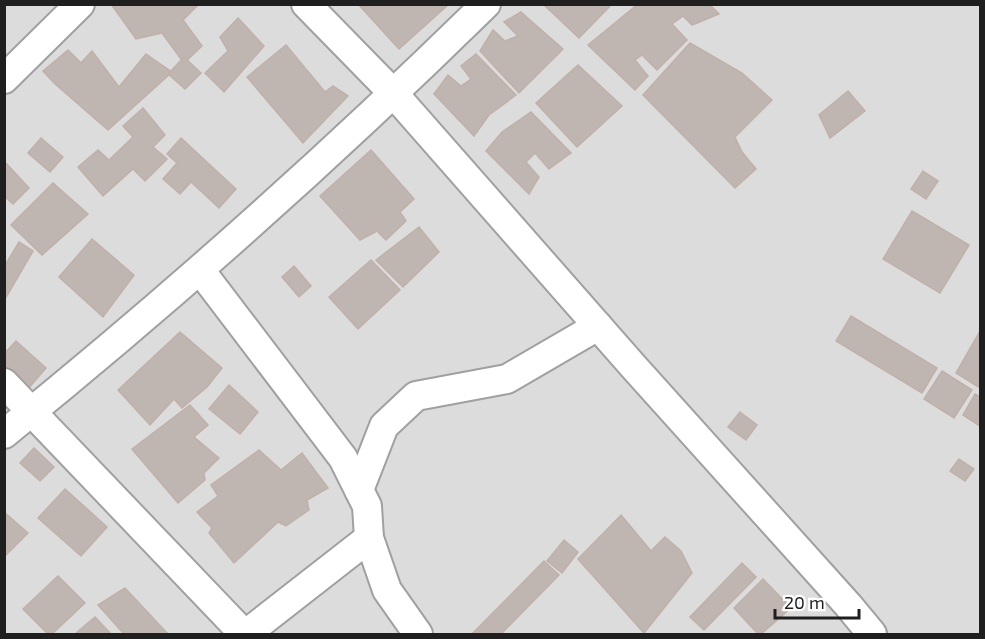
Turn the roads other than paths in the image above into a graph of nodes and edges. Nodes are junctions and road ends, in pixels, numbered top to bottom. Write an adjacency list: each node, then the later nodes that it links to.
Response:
1 (80, 4): 4 (street)
2 (306, 4): 5 (street)
3 (486, 4): 5 (street)
4 (4, 79)
5 (393, 94): 6 (street); 7 (street)
6 (200, 270): 9 (street); 11 (street)
7 (598, 326): 11 (street); 15 (street)
8 (4, 383): 9 (street)
9 (32, 412): 10 (street); 13 (street)
10 (4, 434)
11 (359, 490): 12 (street)
12 (369, 538): 13 (street); 14 (street)
13 (245, 634)
14 (418, 634)
15 (872, 634)

